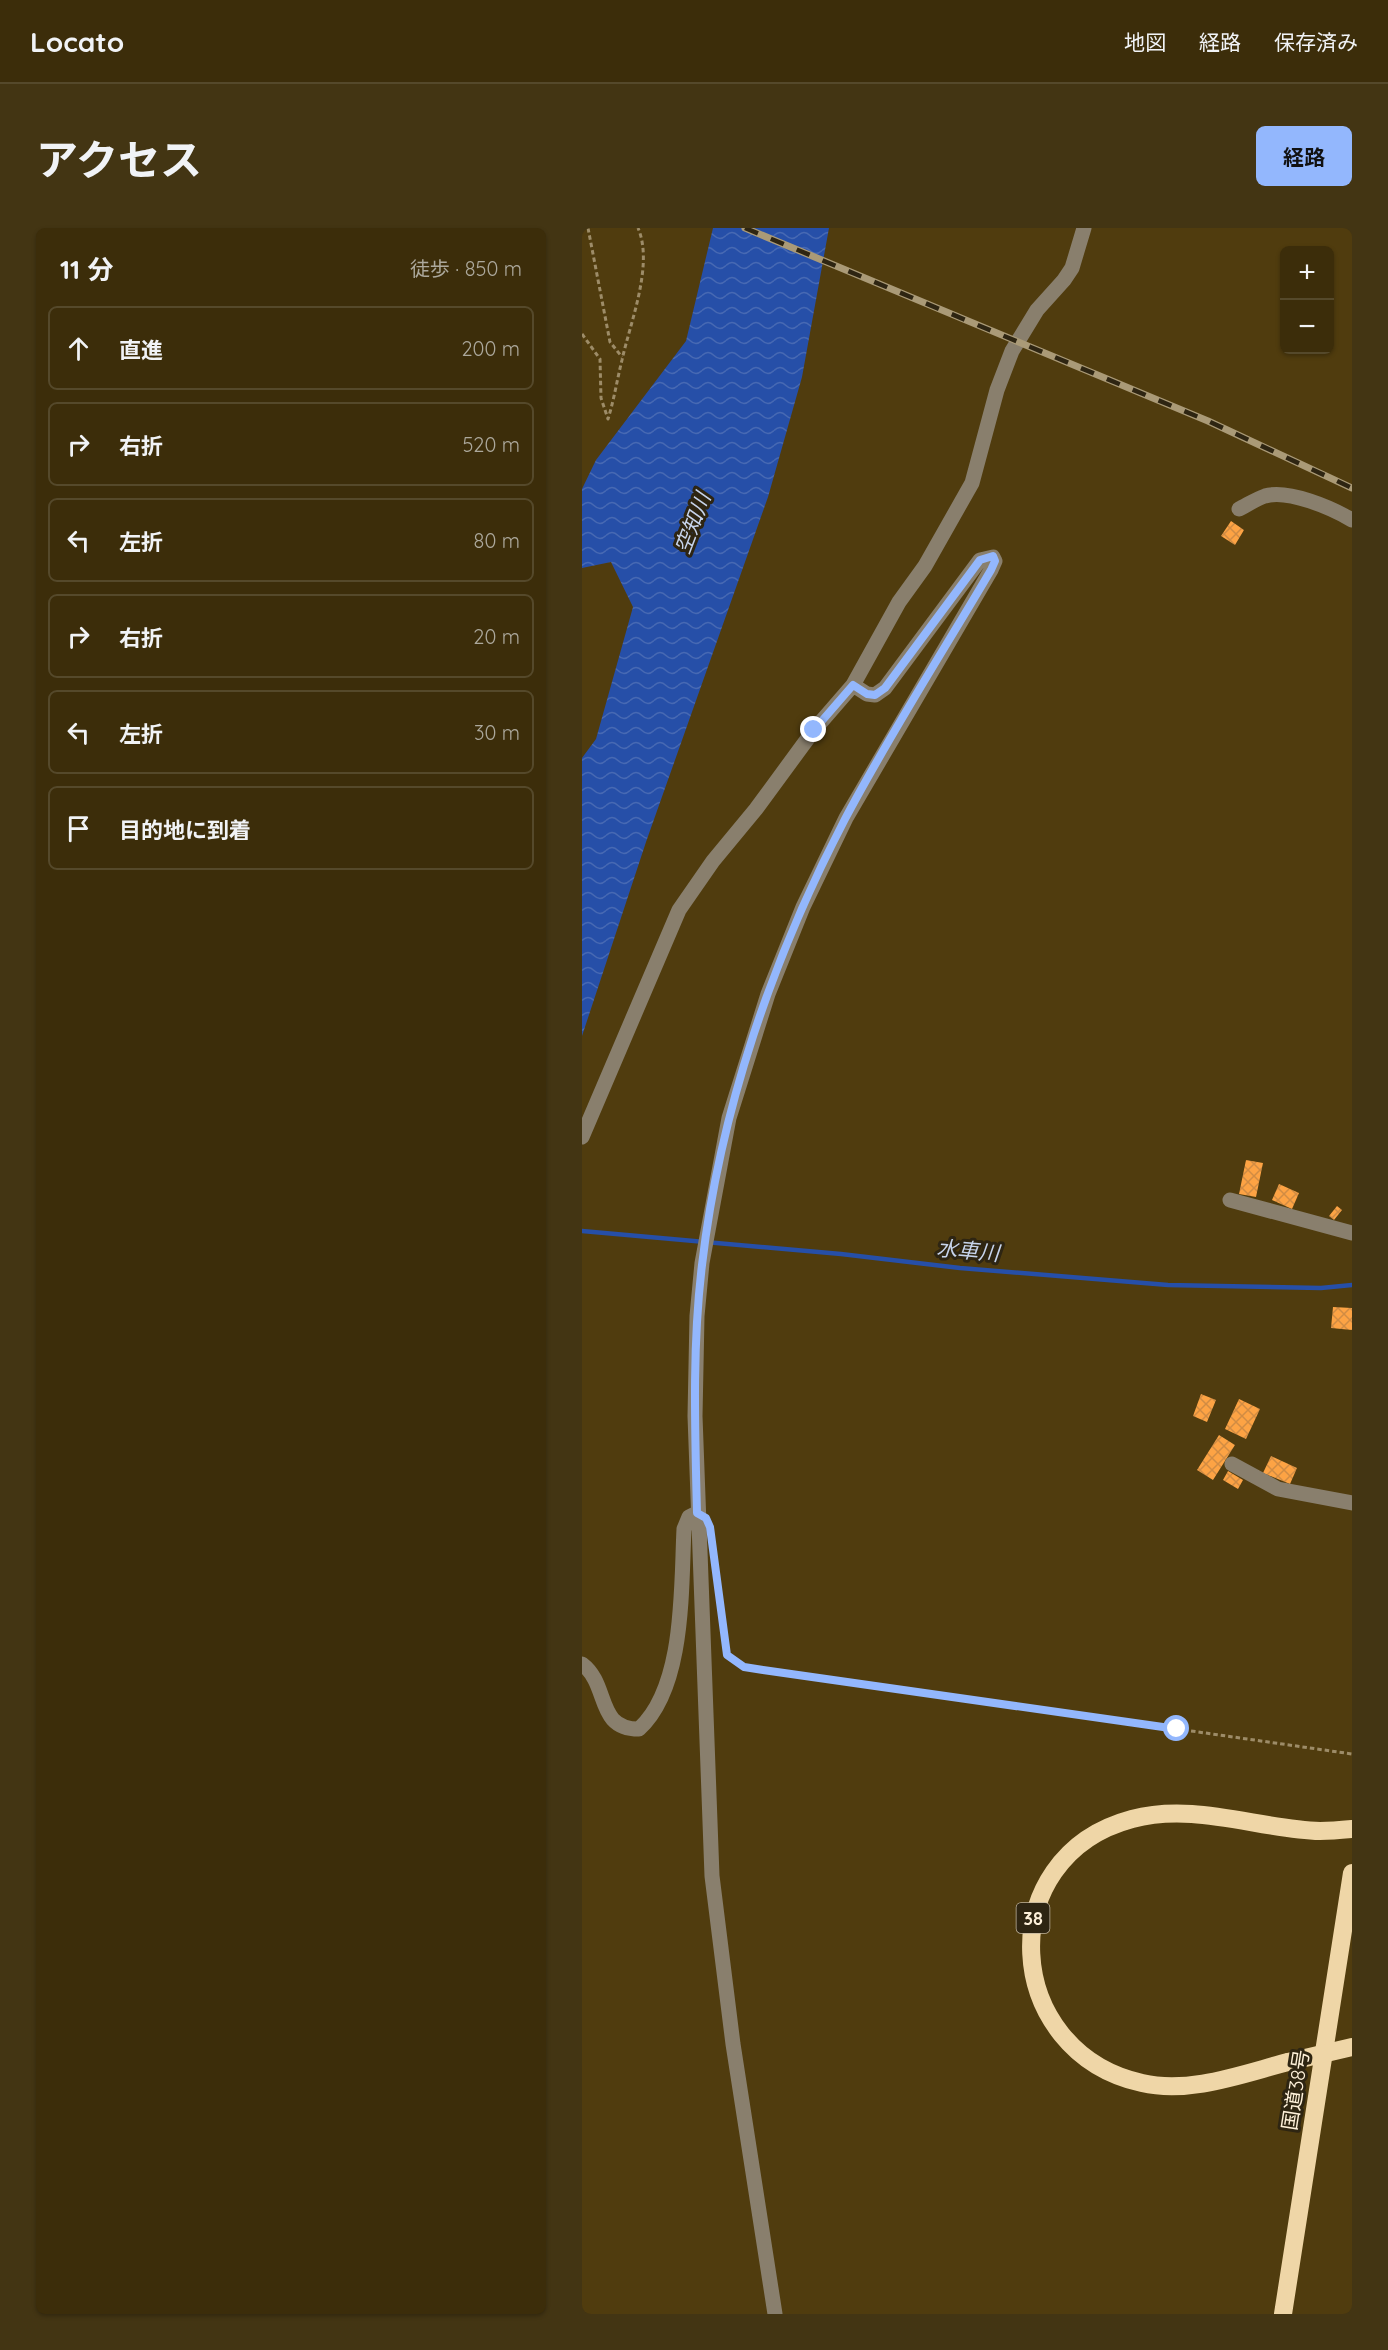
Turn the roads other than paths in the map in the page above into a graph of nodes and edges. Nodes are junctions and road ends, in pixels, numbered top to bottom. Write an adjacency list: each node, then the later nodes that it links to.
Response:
1 (1084, 228): 4 (street)
2 (1239, 510): 3 (street)
3 (1352, 520)
4 (853, 685): 5 (street); 10 (street)
5 (582, 1137)
6 (1230, 1200): 7 (street)
7 (1352, 1233)
8 (1232, 1464): 9 (street)
9 (1352, 1503)
10 (697, 1513): 11 (street); 15 (street)
11 (582, 1664)
12 (1352, 1829): 14 (highway, 38, bridge)
13 (1352, 1873): 16 (highway, 国道38号)
14 (1352, 2047)
15 (775, 2314)
16 (1282, 2314)

